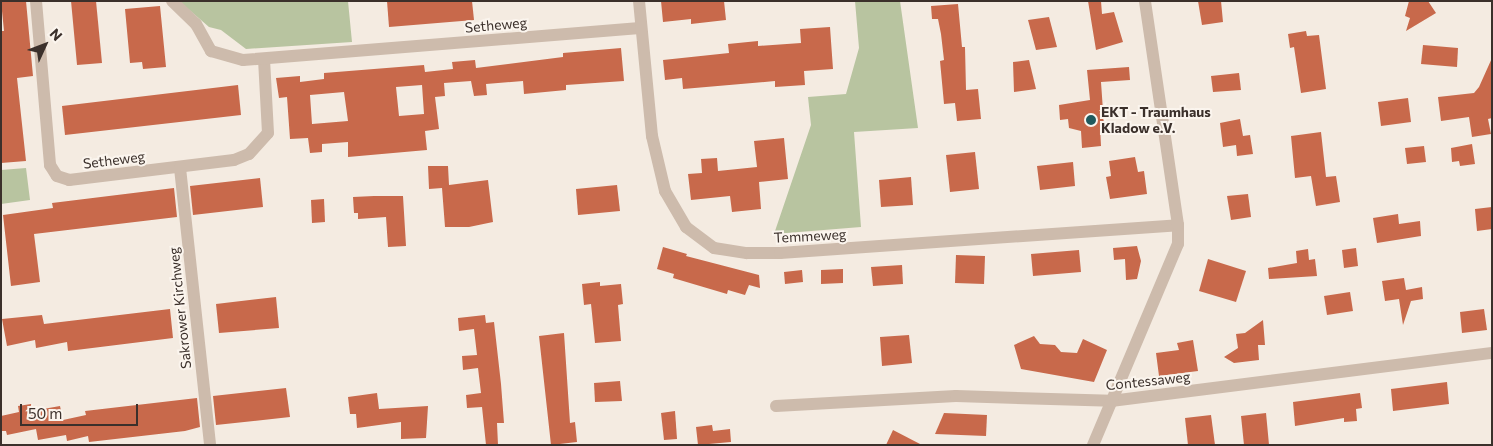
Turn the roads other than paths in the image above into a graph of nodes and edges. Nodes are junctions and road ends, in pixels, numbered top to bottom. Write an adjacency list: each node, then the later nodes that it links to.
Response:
1 (36, 1): 7 (street, Setheweg)
2 (172, 1): 6 (street, Setheweg)
3 (639, 1): 5 (street, Temmeweg)
4 (1145, 1): 8 (street)
5 (640, 28): 6 (street, Setheweg); 8 (street, Temmeweg)
6 (264, 60): 7 (street, Setheweg)
7 (180, 168): 12 (street, Sakrower Kirchweg)
8 (1178, 225): 10 (street)
9 (1492, 354): 10 (street, Contessaweg)
10 (1111, 401): 11 (street, Contessaweg); 13 (street)
11 (776, 406)
12 (210, 445)
13 (1093, 445)

